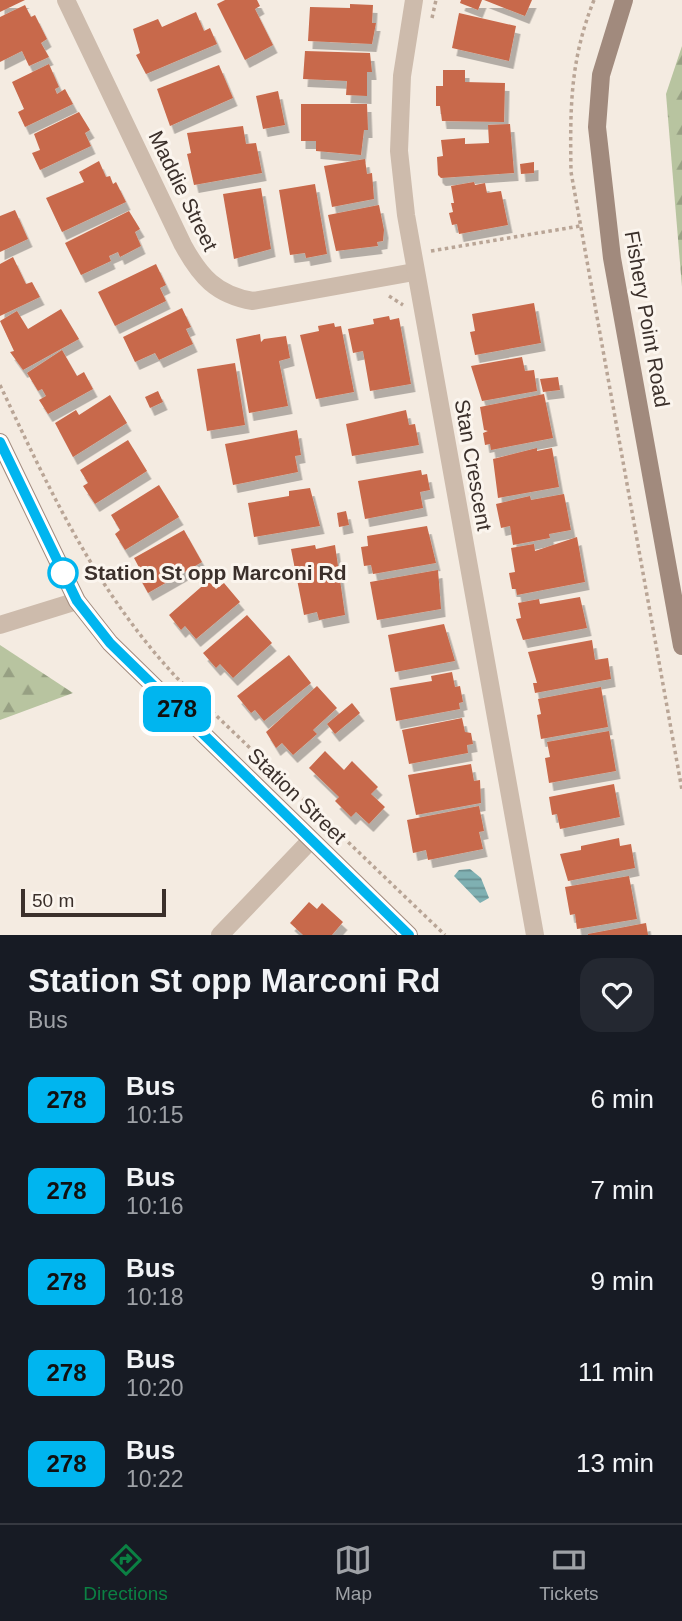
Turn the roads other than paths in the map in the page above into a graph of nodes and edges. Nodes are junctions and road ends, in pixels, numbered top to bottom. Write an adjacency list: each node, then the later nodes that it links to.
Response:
1 (66, 0): 4 (street, Maddie Street)
2 (414, 0): 4 (street, Stan Crescent)
3 (624, 0): 8 (main road, Fishery Point Road)
4 (414, 272): 12 (street, Stan Crescent)
5 (0, 442): 6 (main road, Station Street)
6 (77, 601): 7 (street); 9 (main road, Station Street)
7 (0, 625)
8 (682, 646)
9 (310, 841): 10 (street); 11 (main road, Station Street)
10 (220, 935)
11 (409, 935)
12 (535, 935)

